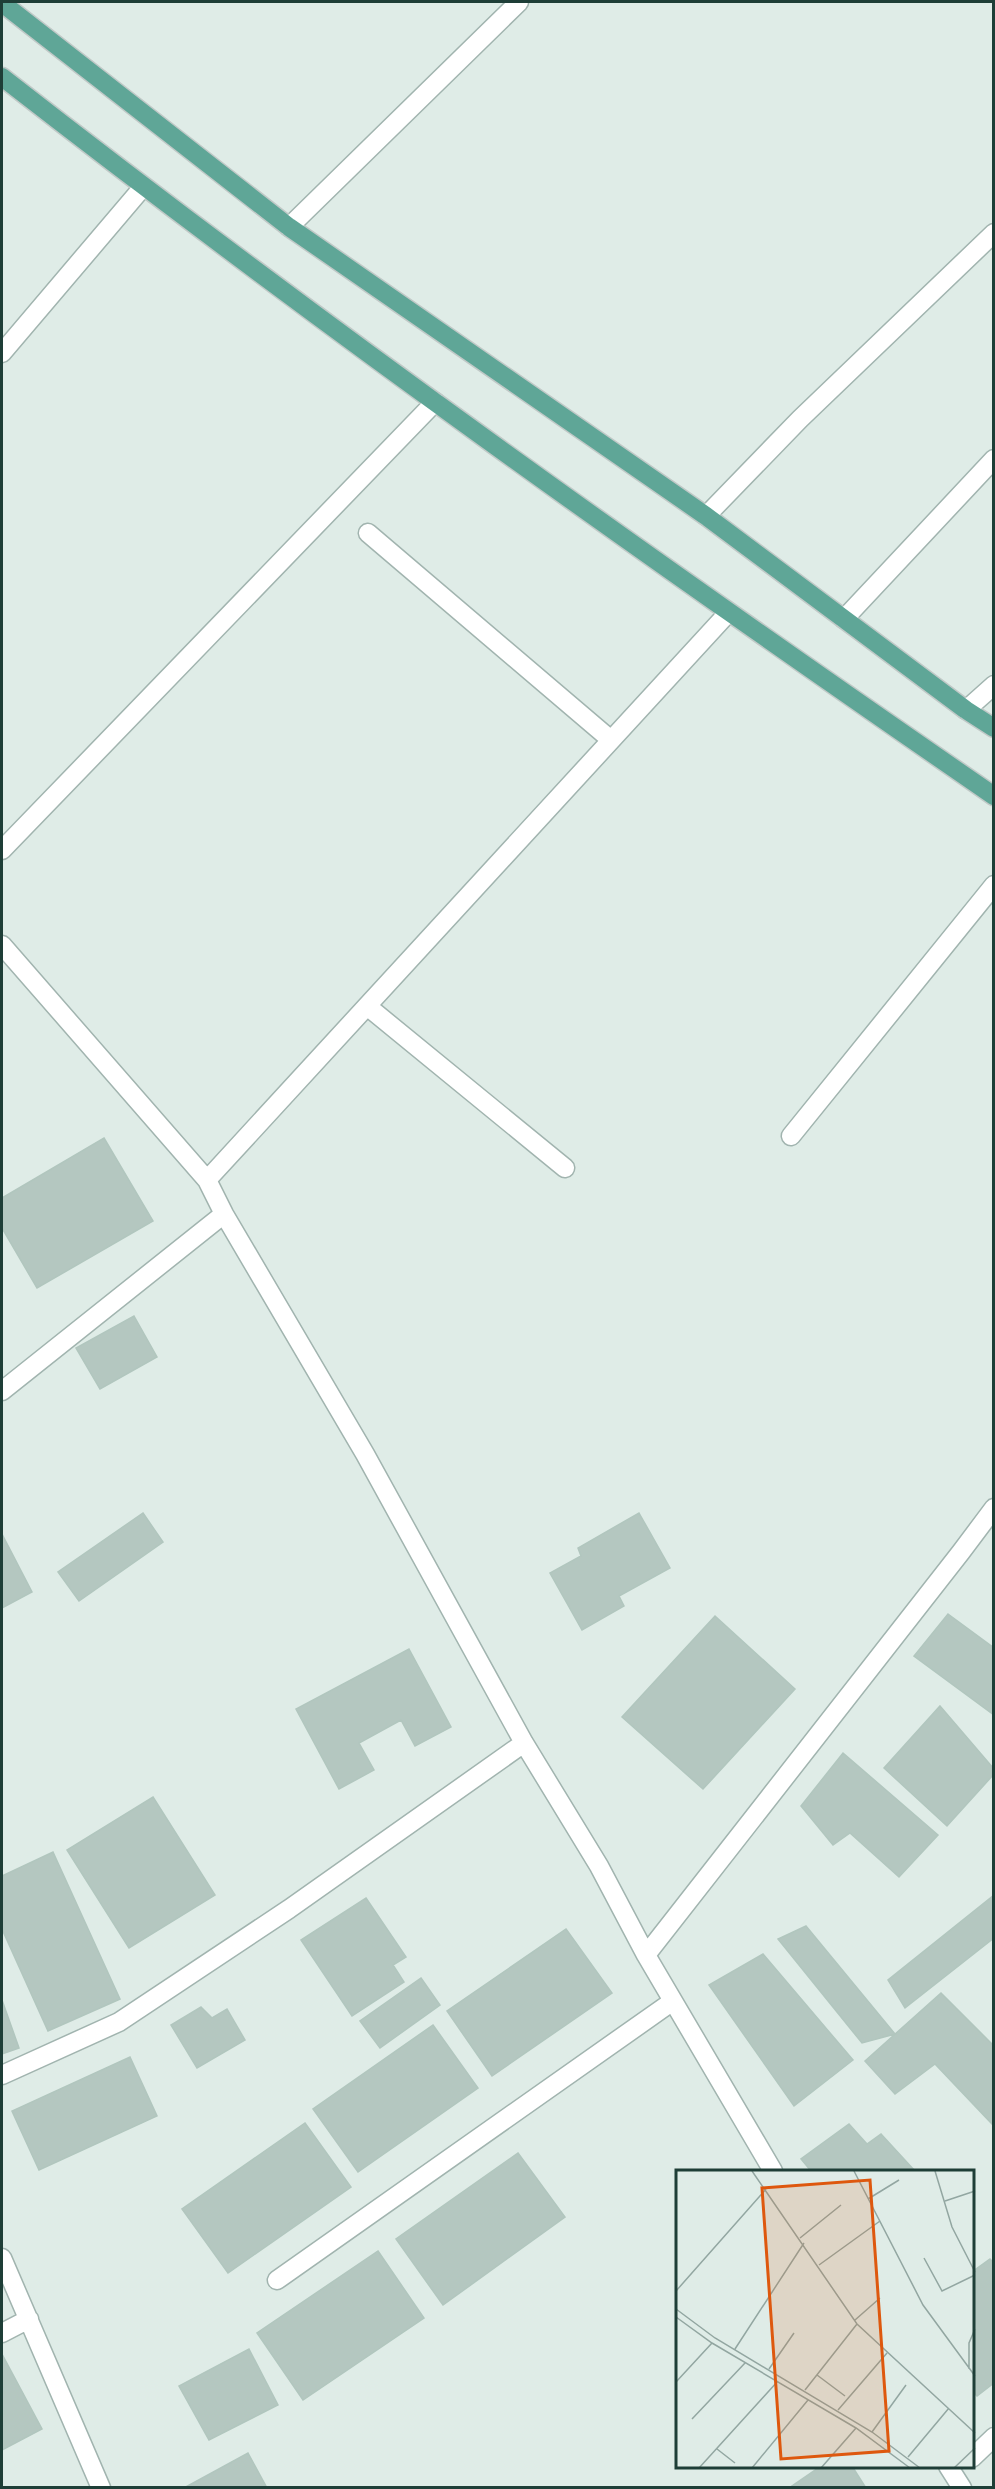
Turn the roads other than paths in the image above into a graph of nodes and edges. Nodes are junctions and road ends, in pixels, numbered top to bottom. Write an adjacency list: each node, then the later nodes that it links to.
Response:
1 (519, 2): 5 (street)
2 (2, 3): 5 (main road)
3 (2, 77): 4 (main road)
4 (143, 187): 7 (street); 8 (main road)
5 (289, 227): 10 (main road)
6 (993, 233): 10 (street)
7 (2, 353)
8 (435, 402): 12 (main road); 19 (street)
9 (993, 459): 13 (street)
10 (706, 516): 13 (main road)
11 (368, 533): 17 (street)
12 (728, 613): 17 (street); 18 (main road)
13 (844, 619): 15 (main road)
14 (993, 685): 15 (street)
15 (966, 710): 16 (main road)
16 (993, 728)
17 (611, 740): 22 (street)
18 (993, 796)
19 (2, 850)
20 (993, 885): 23 (street)
21 (2, 945): 25 (street)
22 (367, 1006): 24 (street); 25 (street)
23 (791, 1136)
24 (565, 1168)
25 (207, 1180): 26 (street)
26 (224, 1214): 27 (street); 29 (street)
27 (2, 1391)
28 (993, 1508): 30 (street)
29 (524, 1743): 30 (street); 32 (street)
30 (646, 1955): 31 (street)
31 (673, 2001): 33 (street); 35 (street)
32 (2, 2075)
33 (772, 2170)
34 (2, 2258): 36 (street)
35 (277, 2280)
36 (29, 2319): 37 (street); 40 (street)
37 (2, 2333)
38 (993, 2437): 39 (street)
39 (974, 2456)
40 (101, 2487)

